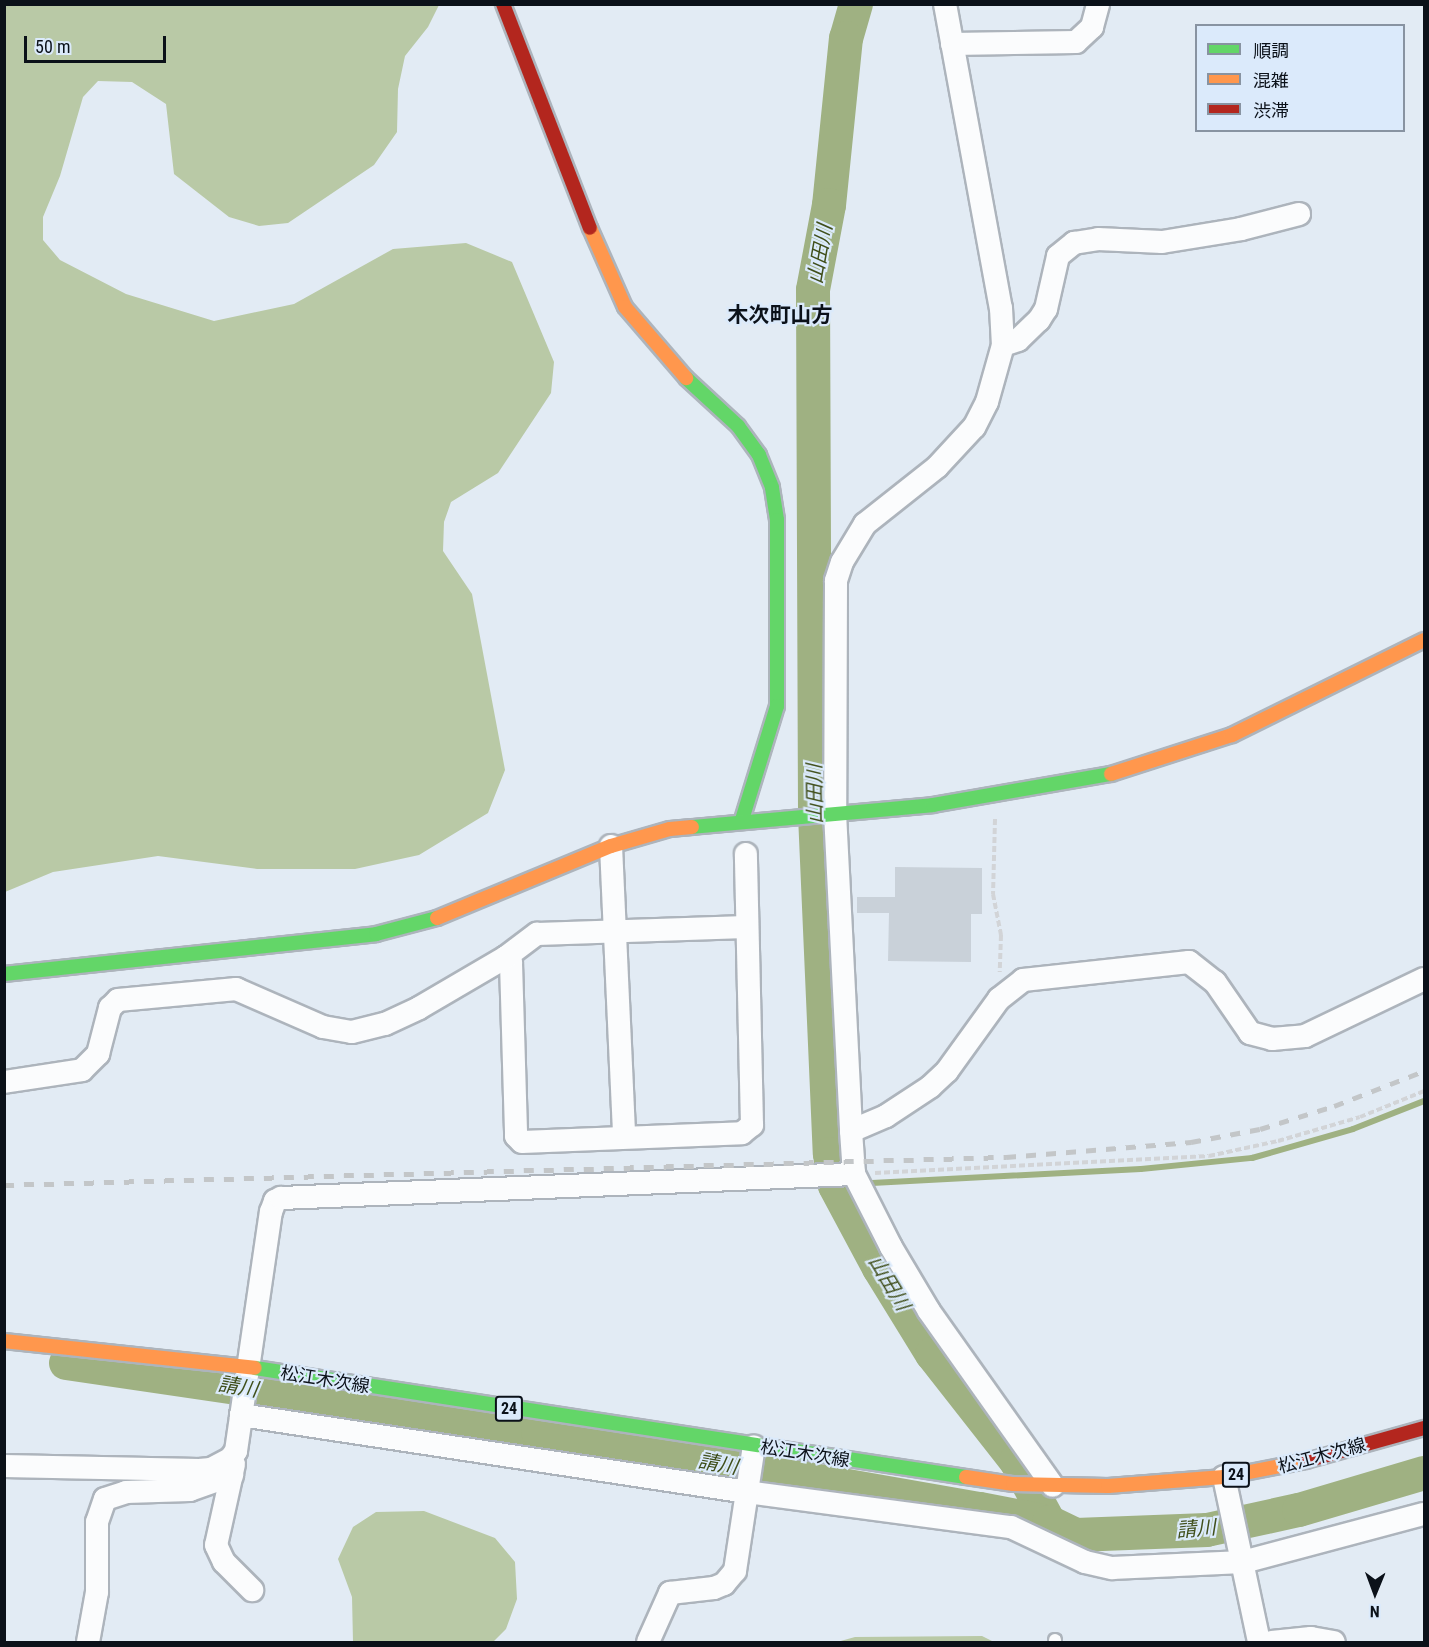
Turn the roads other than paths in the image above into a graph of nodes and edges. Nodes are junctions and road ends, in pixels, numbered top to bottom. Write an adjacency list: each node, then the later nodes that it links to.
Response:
1 (503, 4): 9 (street)
2 (945, 4): 4 (street)
3 (1098, 4): 4 (street)
4 (952, 44): 6 (street)
5 (1299, 214): 6 (street)
6 (1003, 345): 8 (street)
7 (1425, 640): 8 (street)
8 (829, 813): 9 (street); 18 (street)
9 (742, 820): 10 (street)
10 (611, 846): 13 (street); 15 (street)
11 (746, 854): 12 (street)
12 (746, 927): 13 (street); 19 (street)
13 (615, 931): 14 (street); 19 (street)
14 (506, 957): 17 (street); 19 (street)
15 (4, 974)
16 (1425, 979): 18 (street)
17 (4, 1082)
18 (851, 1131): 20 (street)
19 (624, 1137)
20 (839, 1174): 22 (street); 30 (street)
21 (4, 1341): 22 (street, 松江木次線 / 24)
22 (247, 1367): 23 (street); 26 (street, 松江木次線 / 24)
23 (241, 1415): 25 (street); 31 (street)
24 (1425, 1428): 29 (street, 松江木次線 / 24)
25 (236, 1451): 27 (street); 28 (street)
26 (753, 1453): 30 (street, 松江木次線 / 24); 31 (street)
27 (4, 1466)
28 (232, 1475): 34 (street); 35 (street)
29 (1224, 1477): 30 (street, 松江木次線 / 24); 33 (street)
30 (1048, 1486)
31 (747, 1490): 33 (street); 36 (street)
32 (1425, 1514): 33 (street)
33 (1242, 1557): 37 (street)
34 (252, 1590)
35 (88, 1642)
36 (648, 1642)
37 (1259, 1642)
38 (1272, 1642): 39 (street)
39 (1334, 1642)

